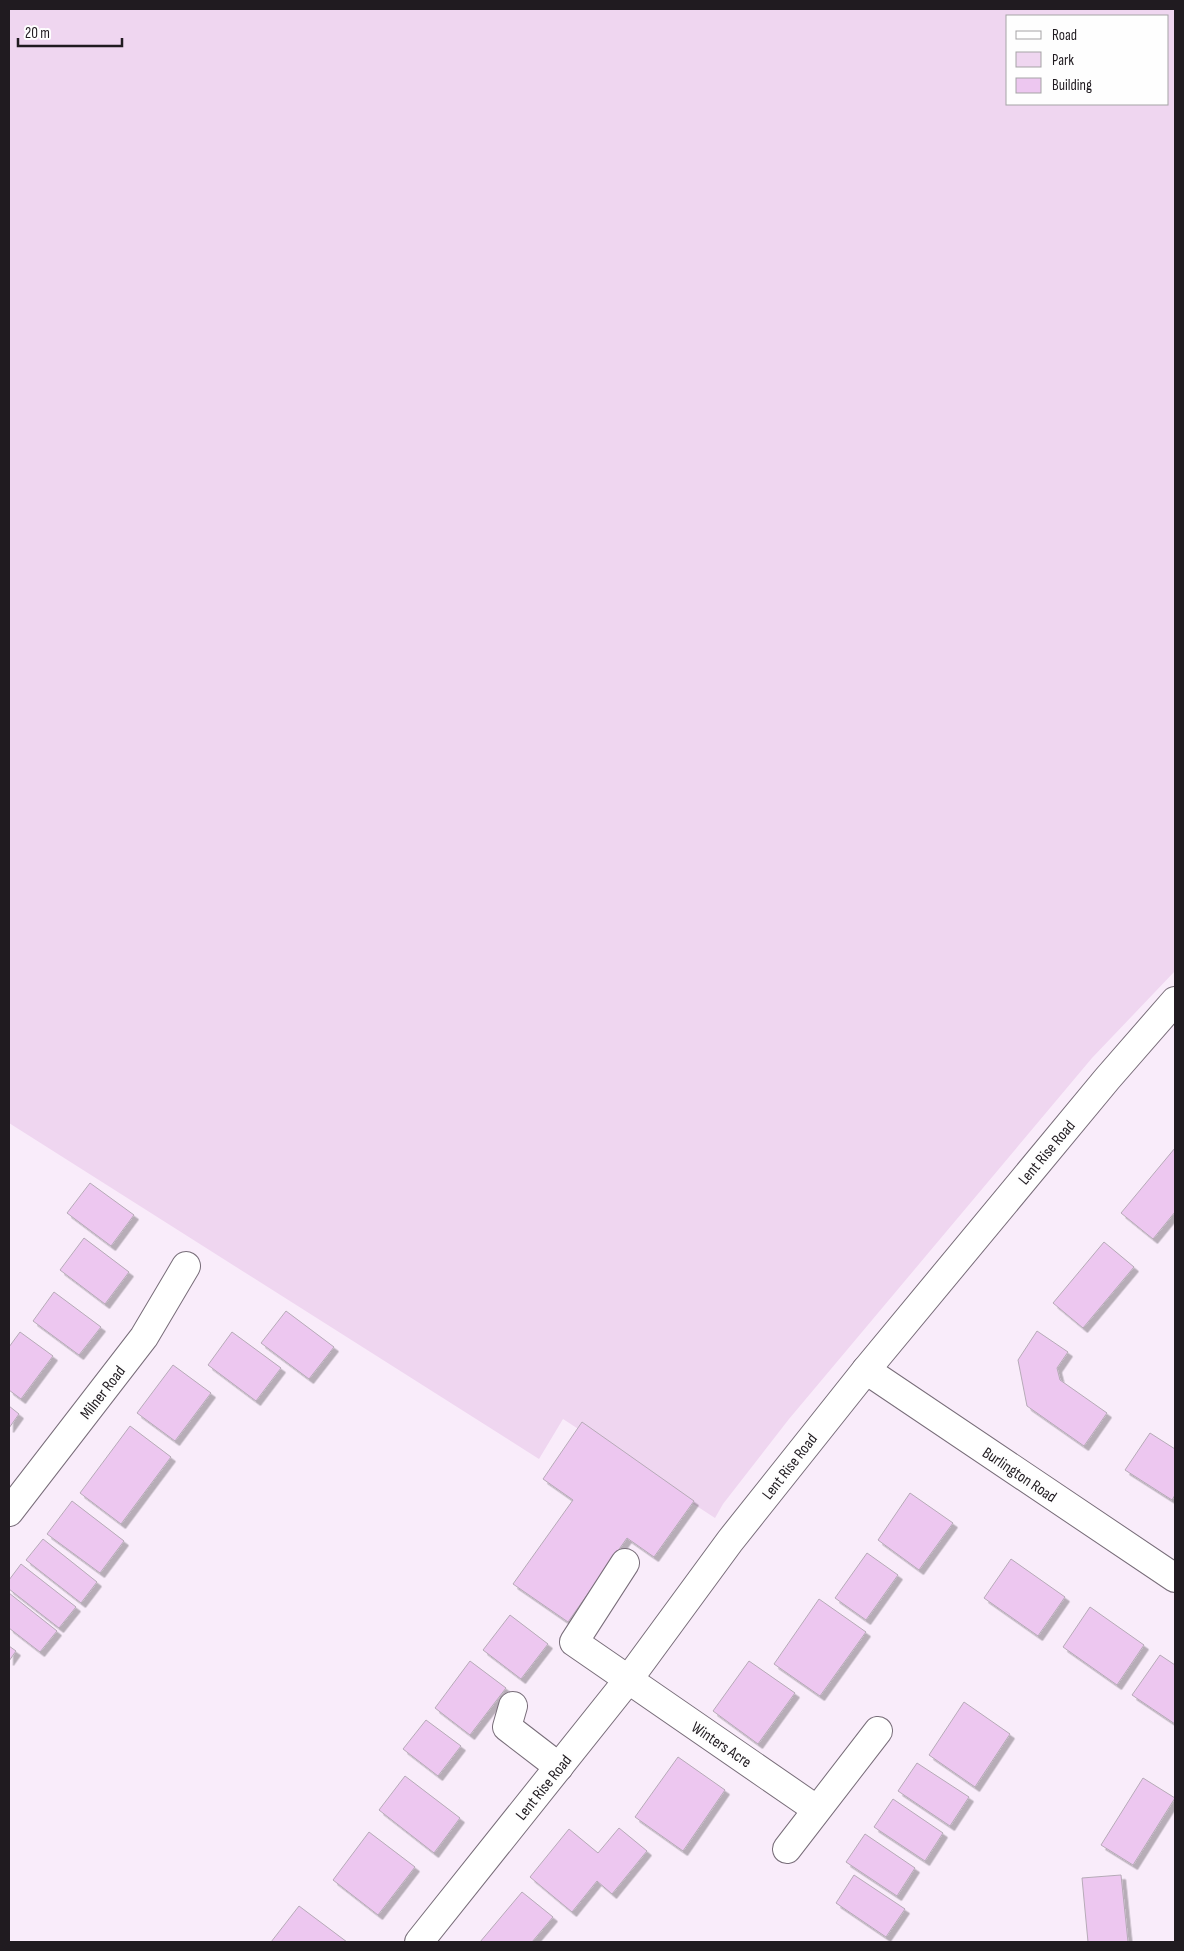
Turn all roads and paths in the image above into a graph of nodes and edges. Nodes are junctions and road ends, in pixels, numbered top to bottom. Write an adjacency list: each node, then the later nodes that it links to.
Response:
1 (1175, 1001): 3 (street, Lent Rise Road)
2 (186, 1266): 4 (street, Milner Road)
3 (866, 1370): 6 (street, Burlington Road); 7 (street, Lent Rise Road)
4 (9, 1512)
5 (625, 1563): 7 (street, Winters Acre)
6 (1175, 1578)
7 (628, 1680): 10 (street, Lent Rise Road); 11 (street, Winters Acre)
8 (503, 1723): 10 (street)
9 (878, 1731): 11 (street)
10 (559, 1767): 13 (street, Lent Rise Road)
11 (816, 1808): 12 (street)
12 (787, 1849)
13 (418, 1942)

